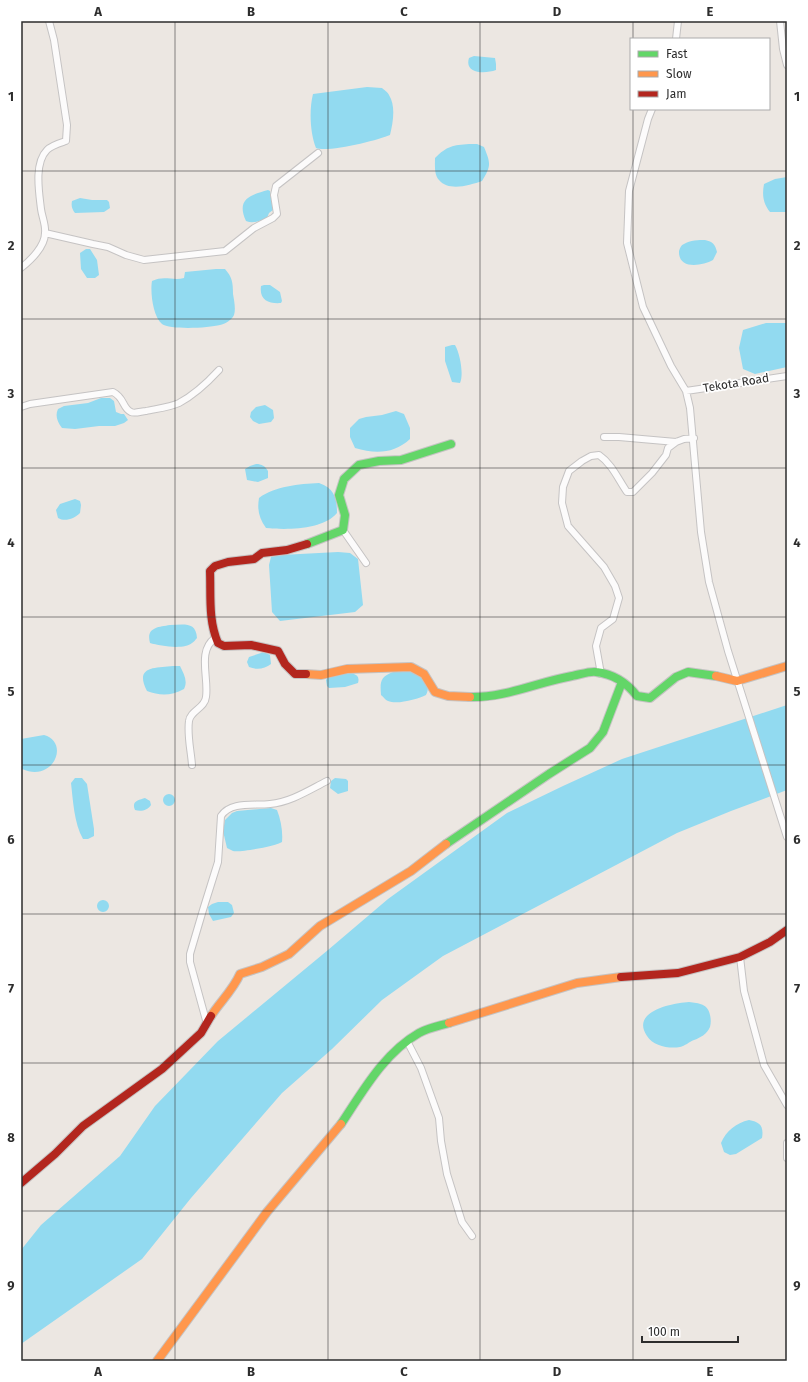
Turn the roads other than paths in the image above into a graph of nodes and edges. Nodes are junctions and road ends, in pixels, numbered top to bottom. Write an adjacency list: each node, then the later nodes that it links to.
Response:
1 (49, 21): 8 (street)
2 (678, 21): 4 (street)
3 (780, 21): 5 (street)
4 (676, 38)
5 (787, 65)
6 (652, 110): 12 (street)
7 (318, 153): 8 (street)
8 (45, 233): 9 (street)
9 (21, 268)
10 (219, 370): 13 (street)
11 (787, 376): 12 (street, Tekota Road)
12 (686, 391): 15 (street)
13 (21, 407)
14 (604, 437): 16 (street)
15 (694, 438): 16 (street); 23 (street)
16 (676, 442): 22 (street)
17 (451, 444): 18 (street)
18 (343, 530): 19 (street); 20 (street)
19 (366, 563)
20 (215, 638): 22 (street); 25 (street)
21 (787, 666): 23 (street)
22 (601, 674): 24 (street)
23 (738, 681): 24 (street); 27 (street)
24 (622, 682): 30 (street)
25 (192, 765)
26 (327, 781): 30 (street)
27 (787, 836)
28 (787, 930): 29 (street)
29 (740, 957): 31 (street); 32 (street)
30 (207, 1024): 35 (street)
31 (407, 1042): 36 (street); 37 (street)
32 (787, 1105)
33 (787, 1143): 34 (street)
34 (787, 1158)
35 (21, 1183)
36 (472, 1236)
37 (157, 1361)

